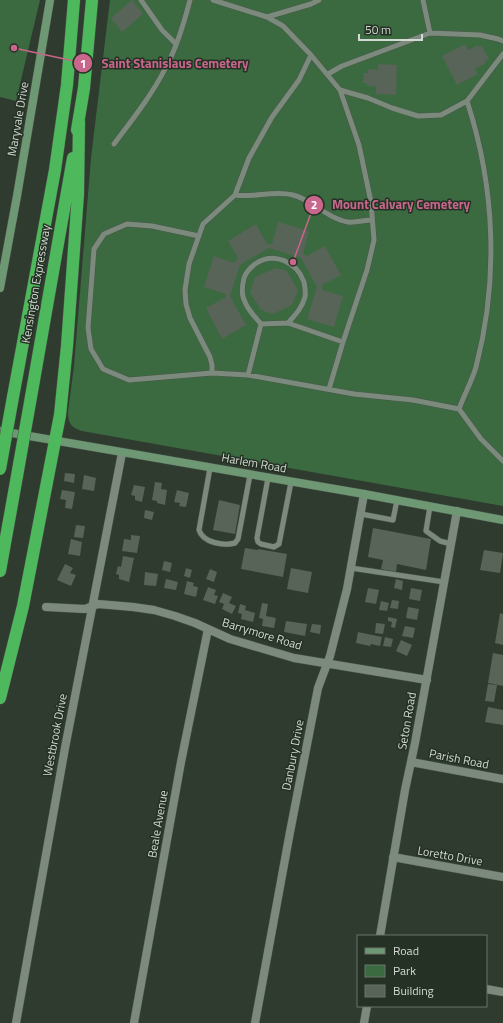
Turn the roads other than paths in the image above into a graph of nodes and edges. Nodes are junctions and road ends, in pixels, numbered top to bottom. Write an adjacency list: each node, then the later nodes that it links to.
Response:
1 (50, 0): 23 (main road, Maryvale Drive)
2 (74, 0): 36 (highway, Kensington Expressway, bridge)
3 (92, 0): 18 (highway, Kensington Expressway)
4 (141, 0): 12 (lane)
5 (190, 0): 12 (lane)
6 (213, 0): 9 (lane)
7 (319, 0): 9 (lane)
8 (423, 0): 10 (lane)
9 (268, 17): 14 (lane)
10 (430, 33): 11 (lane); 15 (lane)
11 (503, 41)
12 (176, 44): 19 (lane)
13 (503, 54): 17 (lane)
14 (311, 55): 15 (lane); 20 (lane)
15 (328, 74): 16 (lane)
16 (340, 90): 17 (lane); 21 (lane)
17 (467, 101): 30 (lane)
18 (79, 122): 32 (highway); 48 (highway, Kensington Expressway, bridge)
19 (114, 144)
20 (235, 195): 21 (lane); 22 (lane)
21 (372, 220): 26 (lane)
22 (199, 236): 27 (lane); 27 (lane)
23 (0, 288)
24 (288, 323): 25 (lane); 25 (lane); 26 (lane)
25 (261, 324): 28 (lane)
26 (343, 342): 29 (lane)
27 (212, 373): 28 (lane)
28 (248, 375): 29 (lane)
29 (329, 389): 30 (lane)
30 (459, 409): 34 (lane)
31 (0, 431): 32 (main road, Harlem Road)
32 (55, 440): 33 (main road, Harlem Road); 55 (highway)
33 (122, 453): 35 (main road, Harlem Road); 50 (street, Westbrook Drive)
34 (503, 461)
35 (210, 468): 37 (main road, Harlem Road); 37 (lane)
36 (0, 470)
37 (250, 474): 38 (main road, Harlem Road)
38 (268, 478): 39 (main road, Harlem Road); 39 (lane)
39 (291, 482): 40 (main road, Harlem Road)
40 (364, 494): 41 (main road, Harlem Road); 44 (street, Danbury Drive)
41 (397, 500): 42 (main road, Harlem Road); 44 (lane)
42 (430, 506): 43 (main road, Harlem Road); 46 (lane)
43 (457, 511): 45 (main road, Harlem Road); 46 (street, Seton Road)
44 (361, 514): 47 (street, Danbury Drive)
45 (503, 520)
46 (451, 544): 49 (street, Seton Road)
47 (351, 568): 49 (lane); 53 (street, Danbury Drive)
48 (0, 571)
49 (444, 582): 54 (street, Seton Road)
50 (92, 606): 51 (street, Barrymore Road); 52 (street, Barrymore Road); 64 (street, Westbrook Drive)
51 (46, 608)
52 (208, 629): 53 (street, Barrymore Road); 65 (street, Beale Avenue)
53 (328, 664): 54 (street, Barrymore Road); 66 (street, Danbury Drive)
54 (427, 680): 56 (street, Seton Road)
55 (0, 698)
56 (411, 762): 57 (street, Parish Road); 58 (street, Seton Road)
57 (503, 780)
58 (393, 857): 59 (street, Loretto Drive); 60 (street, Seton Road)
59 (503, 877)
60 (380, 935)
61 (487, 989): 62 (street)
62 (503, 992)
63 (367, 1007): 67 (street)
64 (16, 1023)
65 (134, 1023)
66 (255, 1023)
67 (364, 1023)

